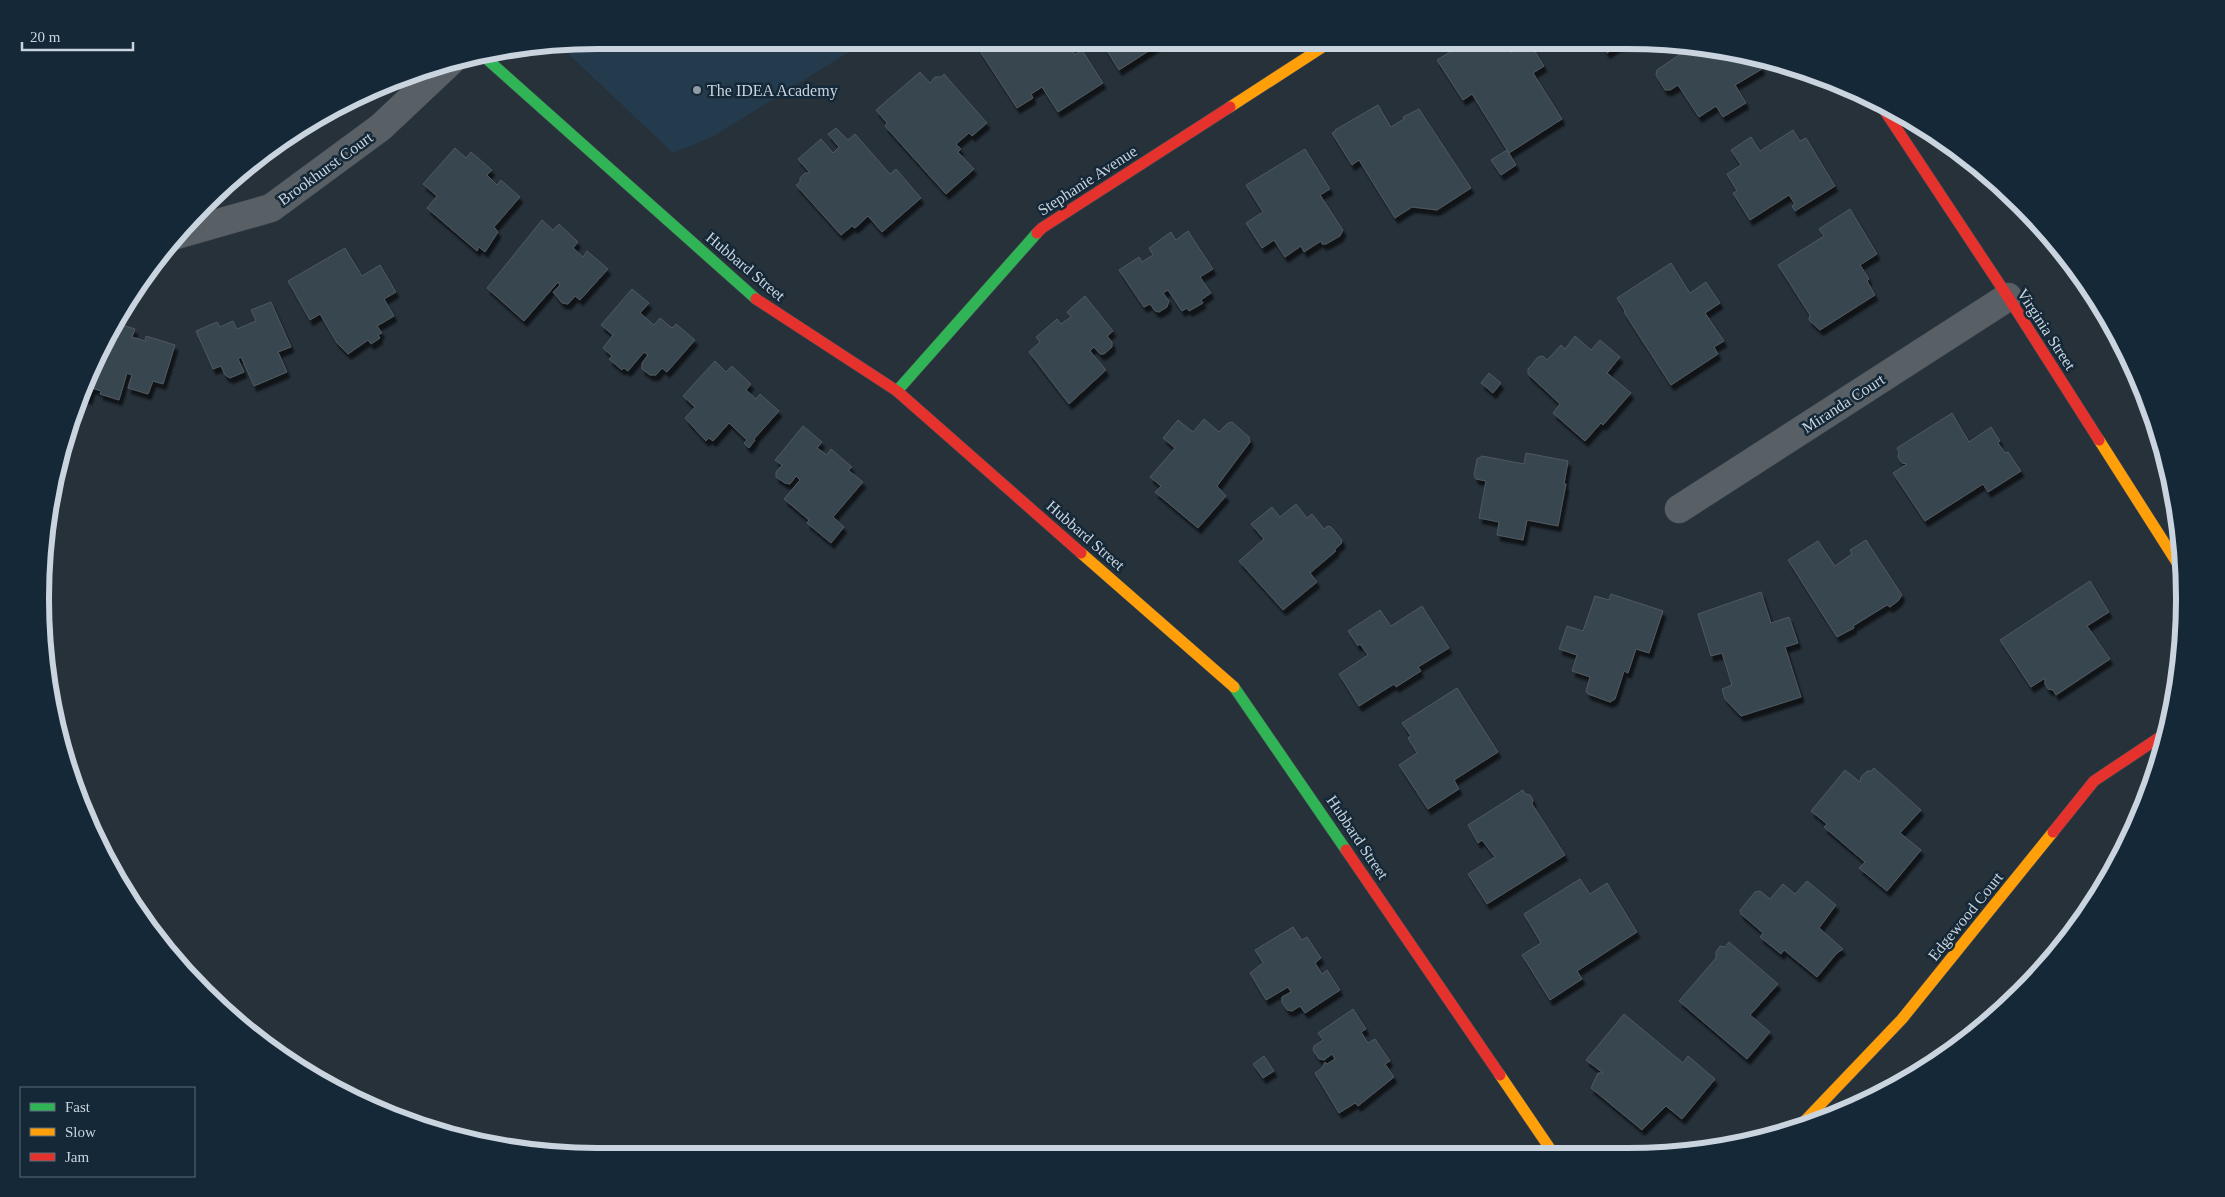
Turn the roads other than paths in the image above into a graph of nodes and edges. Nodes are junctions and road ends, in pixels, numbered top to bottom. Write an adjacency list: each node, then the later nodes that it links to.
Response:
1 (1320, 49): 7 (street, Stephanie Avenue)
2 (488, 60): 7 (street, Hubbard Street)
3 (439, 73): 5 (street, Brookhurst Court)
4 (1888, 115): 6 (street, Virginia Street)
5 (190, 231)
6 (2008, 297): 8 (street, Miranda Court); 9 (street, Virginia Street)
7 (897, 391): 12 (street, Hubbard Street)
8 (1679, 510)
9 (2175, 557)
10 (2159, 738): 11 (street, Edgewood Court)
11 (1809, 1117)
12 (1551, 1148)

